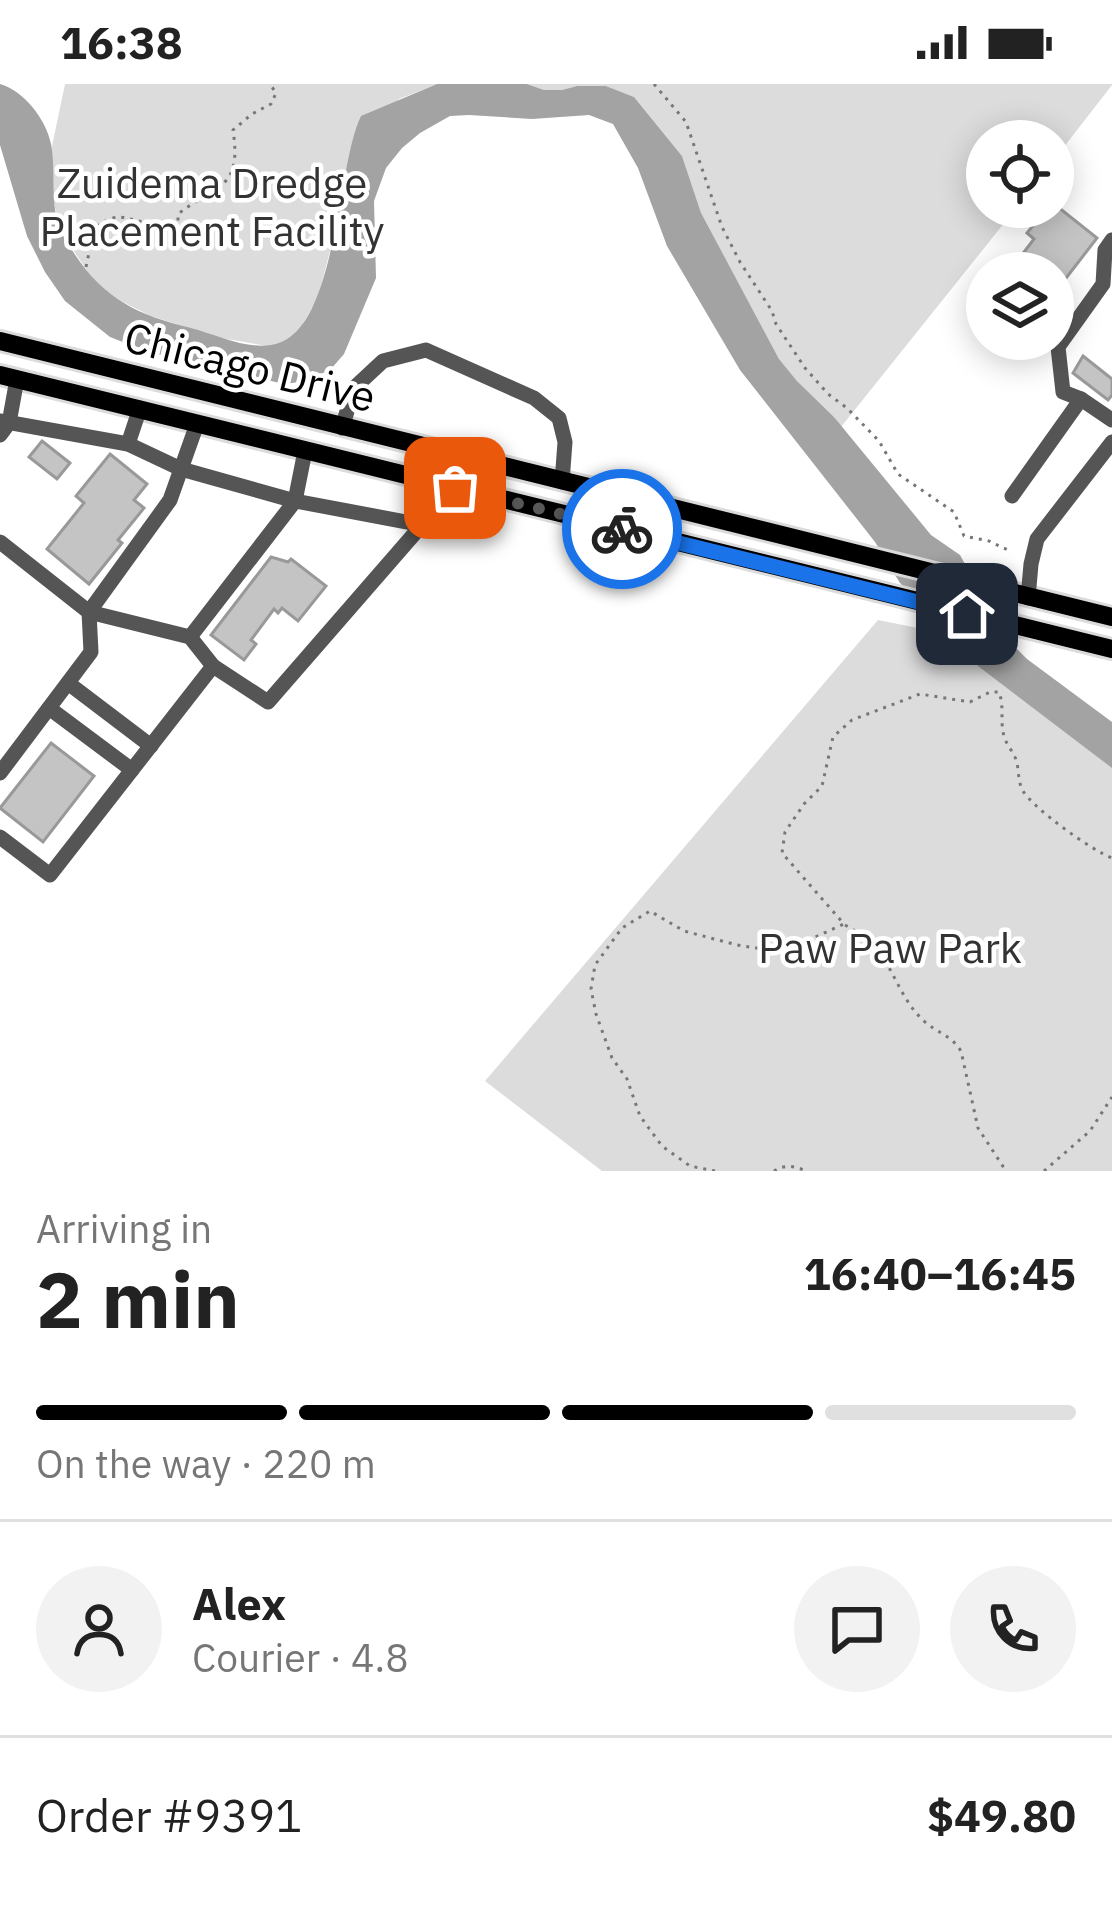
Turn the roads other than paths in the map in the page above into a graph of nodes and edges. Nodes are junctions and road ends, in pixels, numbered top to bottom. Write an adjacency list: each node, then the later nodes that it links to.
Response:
1 (1112, 240): 6 (lane)
2 (0, 341): 4 (main road, Chicago Drive)
3 (0, 350): 4 (main road)
4 (47, 352): 11 (main road, Chicago Drive)
5 (9, 377): 7 (main road, Chicago Drive); 10 (lane)
6 (1081, 399): 8 (lane); 20 (lane)
7 (140, 408): 9 (main road, Chicago Drive); 13 (lane)
8 (1112, 420)
9 (197, 424): 14 (main road, Chicago Drive); 16 (lane)
10 (3, 427): 13 (lane)
11 (342, 428): 15 (main road, Chicago Drive); 17 (lane)
12 (1112, 442): 24 (lane)
13 (128, 443): 16 (lane)
14 (305, 451): 18 (main road, Chicago Drive); 21 (lane)
15 (470, 459): 17 (main road, Chicago Drive); 19 (main road)
16 (181, 469): 21 (lane); 25 (lane)
17 (562, 482): 24 (main road, Chicago Drive)
18 (434, 483): 19 (main road, Chicago Drive); 22 (lane)
19 (455, 488): 28 (main road, Chicago Drive)
20 (1012, 496)
21 (295, 501): 22 (lane); 27 (lane)
22 (422, 525): 29 (lane)
23 (0, 542): 25 (lane)
24 (1028, 598): 26 (main road, Chicago Drive)
25 (88, 612): 27 (lane); 30 (lane)
26 (1112, 617)
27 (190, 637): 29 (lane)
28 (1112, 649)
29 (213, 666): 32 (lane)
30 (68, 683): 31 (lane); 32 (lane)
31 (50, 708): 33 (lane); 34 (lane)
32 (151, 746): 33 (lane)
33 (132, 770): 35 (lane)
34 (0, 773)
35 (0, 837)

